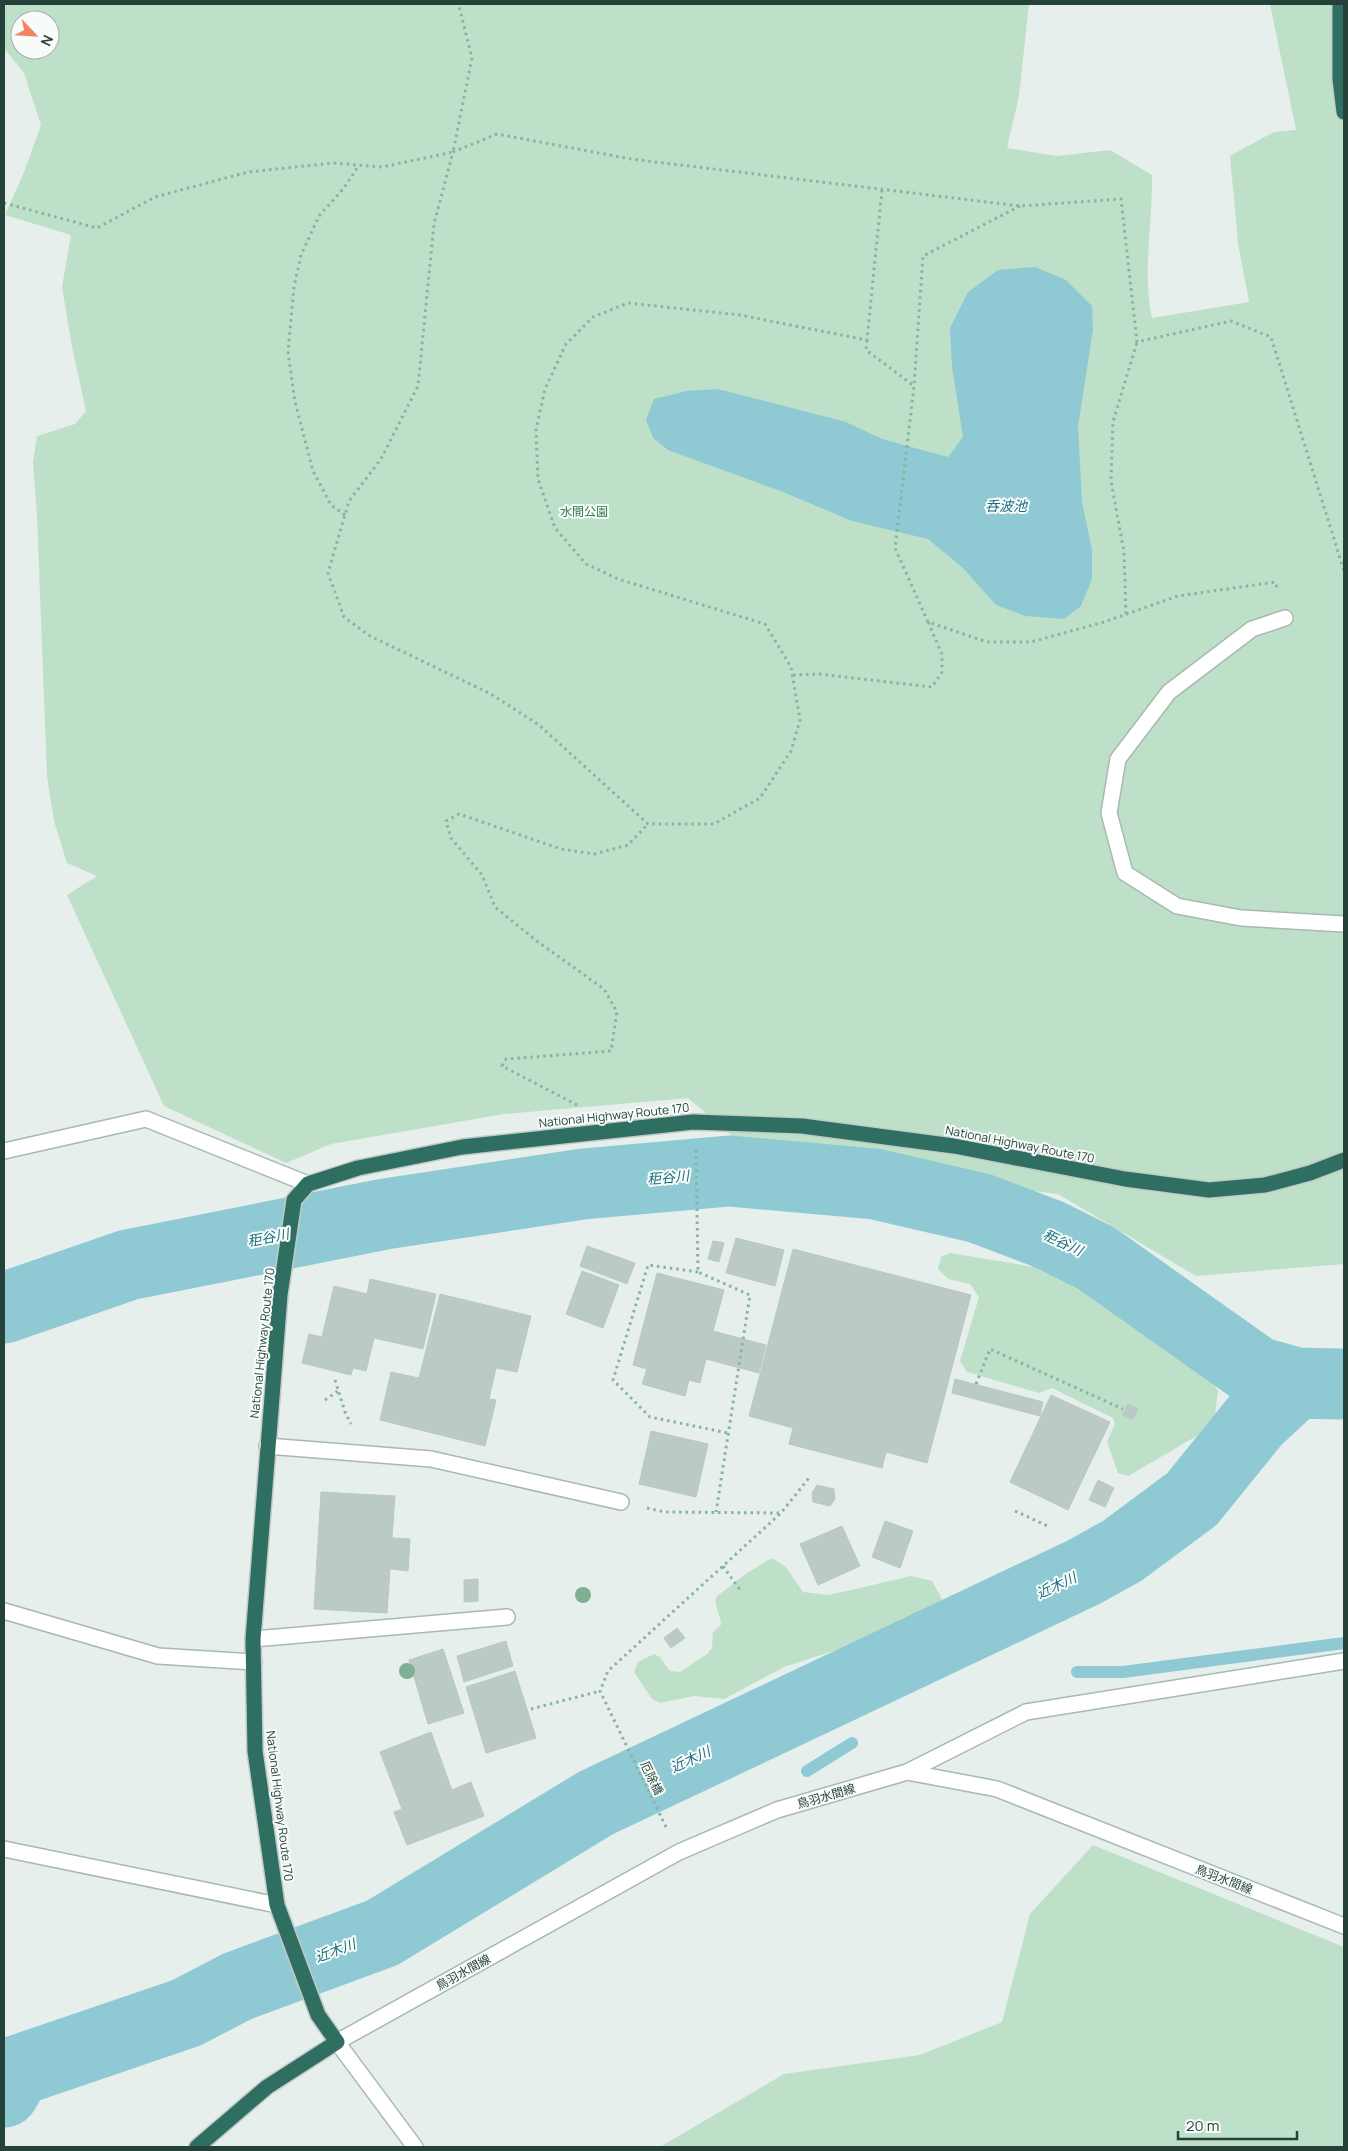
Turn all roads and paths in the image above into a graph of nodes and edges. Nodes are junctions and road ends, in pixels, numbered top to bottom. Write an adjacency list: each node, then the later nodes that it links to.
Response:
1 (457, 4): 4 (path)
2 (1340, 4): 3 (highway)
3 (1344, 112)
4 (453, 152): 5 (path); 6 (path); 12 (path)
5 (359, 165): 7 (path); 12 (path)
6 (882, 190): 8 (path); 9 (path)
7 (4, 203)
8 (1020, 206): 10 (path); 11 (path)
9 (866, 340): 11 (path); 18 (path)
10 (1137, 342): 13 (path); 15 (path)
11 (914, 386): 17 (path)
12 (346, 515): 19 (path)
13 (1344, 570)
14 (1275, 582): 15 (path)
15 (1126, 614): 17 (path)
16 (1285, 618): 20 (street)
17 (928, 622): 18 (path)
18 (793, 675): 19 (path)
19 (648, 824): 21 (path)
20 (1344, 924)
21 (598, 1131): 24 (highway, National Highway Route 170); 25 (highway, National Highway Route 170)
22 (4, 1151): 25 (street)
23 (696, 1151): 26 (path)
24 (1344, 1160)
25 (308, 1184): 33 (highway, National Highway Route 170)
26 (698, 1272): 32 (path); 32 (path)
27 (335, 1380): 29 (path)
28 (976, 1384): 31 (path)
29 (338, 1391): 30 (path); 34 (path)
30 (325, 1400)
31 (1123, 1409)
32 (728, 1433): 38 (path)
33 (267, 1446): 34 (street); 45 (highway, National Highway Route 170)
34 (366, 1455): 36 (street)
35 (809, 1478): 39 (path)
36 (621, 1502): 38 (path)
37 (1015, 1511): 40 (path)
38 (716, 1512): 39 (path)
39 (781, 1513): 41 (path)
40 (1050, 1527)
41 (723, 1566): 42 (path); 48 (path)
42 (740, 1590)
43 (4, 1611): 47 (street)
44 (507, 1617): 45 (street)
45 (253, 1639): 47 (highway, National Highway Route 170)
46 (1344, 1661): 50 (street)
47 (254, 1662): 53 (highway, National Highway Route 170)
48 (600, 1691): 49 (path); 51 (path, 厄除橋)
49 (531, 1709)
50 (907, 1772): 54 (street, 鳥羽水間線); 55 (street, 鳥羽水間線)
51 (669, 1832)
52 (4, 1849): 53 (street)
53 (277, 1905): 55 (highway, National Highway Route 170)
54 (1344, 1926)
55 (337, 2042): 56 (highway); 57 (street)
56 (197, 2147)
57 (415, 2147)

